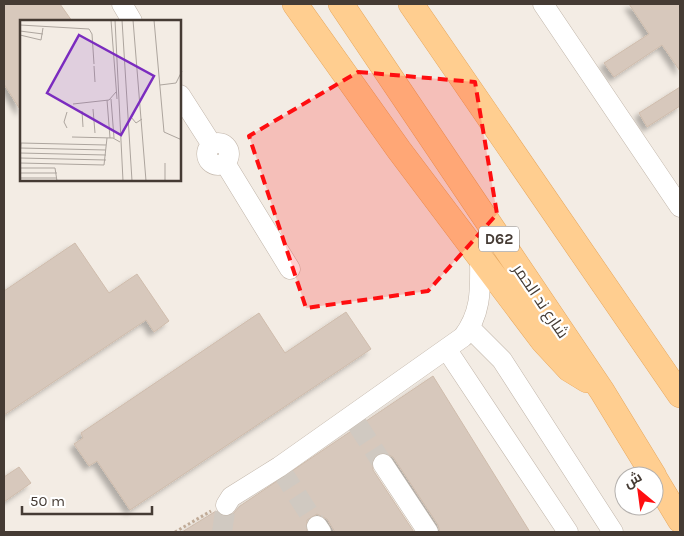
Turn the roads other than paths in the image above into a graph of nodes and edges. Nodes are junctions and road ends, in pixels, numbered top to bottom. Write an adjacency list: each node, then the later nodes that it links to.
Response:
1 (122, 4): 6 (street)
2 (296, 4): 10 (main road)
3 (342, 4): 16 (main road, شارع ند الحمر / D62)
4 (411, 4): 14 (main road)
5 (543, 4): 9 (street)
6 (131, 20)
7 (181, 98): 8 (street)
8 (187, 117): 11 (street)
9 (680, 207)
10 (480, 255): 12 (street); 16 (main road)
11 (290, 269)
12 (470, 328): 13 (street); 25 (street)
13 (447, 350): 21 (street); 24 (street)
14 (657, 361): 15 (main road); 17 (main road)
15 (680, 376)
16 (602, 391): 19 (main road, شارع ند الحمر / D62)
17 (680, 395)
18 (383, 464): 23 (street)
19 (648, 466)
20 (664, 493): 22 (main road, شارع ند الحمر / D62)
21 (226, 503)
22 (680, 520)
23 (428, 532)
24 (568, 532)
25 (613, 532)

